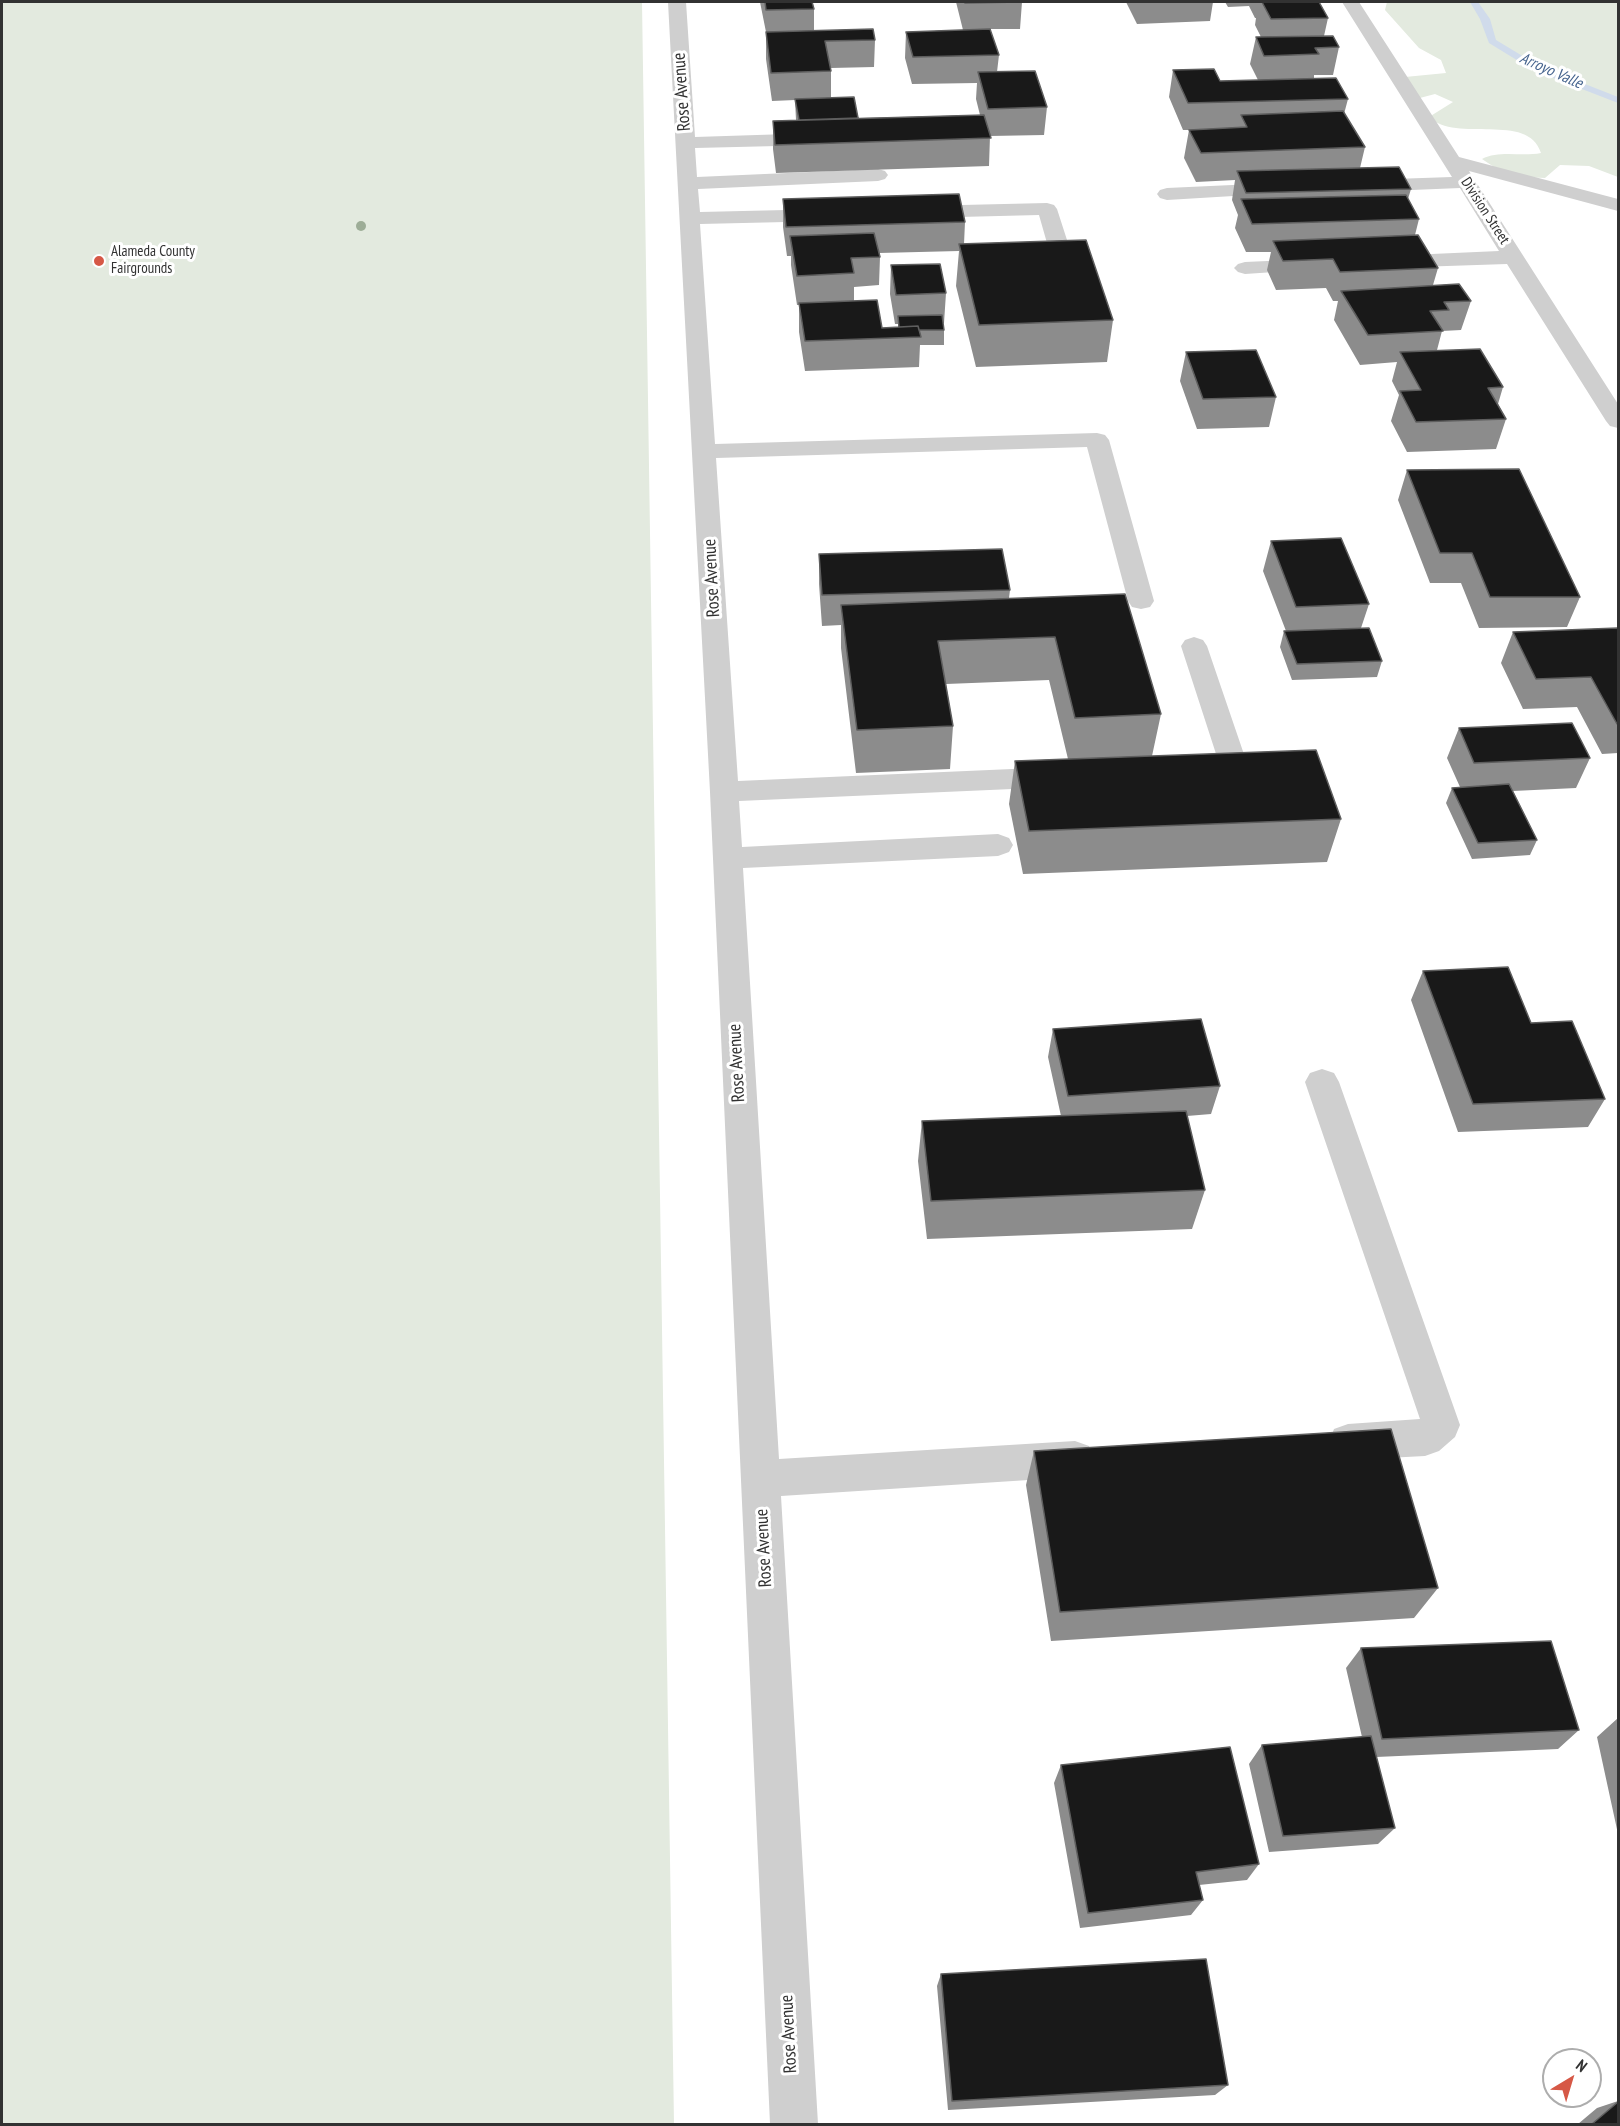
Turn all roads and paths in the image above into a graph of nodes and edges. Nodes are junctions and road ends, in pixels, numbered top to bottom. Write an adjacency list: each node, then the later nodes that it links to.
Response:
1 (677, 2): 4 (street, Rose Avenue)
2 (1351, 2): 5 (street, Division Street)
3 (839, 139): 4 (street)
4 (685, 143): 8 (street, Rose Avenue)
5 (1453, 161): 7 (street, Division Street); 12 (street)
6 (879, 175): 8 (street)
7 (1466, 182): 9 (street); 16 (street, Division Street)
8 (688, 183): 15 (street, Rose Avenue)
9 (1347, 187)
10 (1299, 189): 11 (street)
11 (1167, 194)
12 (1618, 205)
13 (904, 213): 20 (street)
14 (845, 214): 15 (street)
15 (690, 218): 22 (street, Rose Avenue)
16 (1514, 257): 17 (street); 21 (street, Division Street)
17 (1362, 263)
18 (1326, 265): 19 (street)
19 (1245, 268)
20 (1066, 271)
21 (1618, 421)
22 (705, 451): 23 (street); 27 (street, Rose Avenue)
23 (1141, 601)
24 (1194, 646): 25 (street)
25 (1187, 771)
26 (1080, 776): 27 (street)
27 (724, 792): 29 (street, Rose Avenue)
28 (998, 844): 29 (street)
29 (726, 858): 33 (street, Rose Avenue)
30 (1323, 1082): 31 (street)
31 (1320, 1444)
32 (1106, 1458): 33 (street)
33 (760, 1479): 34 (street, Rose Avenue)
34 (794, 2124)

